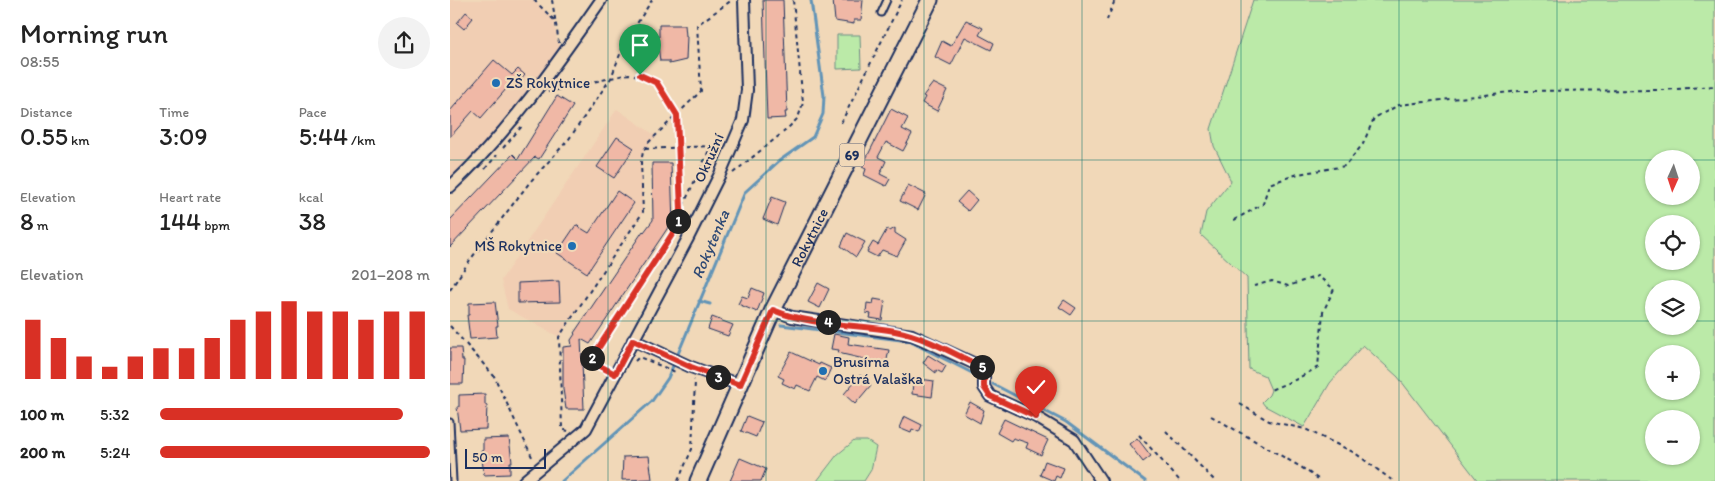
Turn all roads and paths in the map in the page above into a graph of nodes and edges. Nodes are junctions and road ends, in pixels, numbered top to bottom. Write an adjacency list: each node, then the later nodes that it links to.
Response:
1 (534, 0): 13 (path)
2 (552, 0): 13 (path)
3 (601, 0): 15 (street)
4 (652, 0): 16 (path)
5 (732, 0): 19 (path)
6 (744, 0): 25 (street, Okružní)
7 (793, 0): 25 (path)
8 (887, 0): 12 (lane)
9 (902, 0): 20 (path)
10 (930, 0): 31 (main road, Rokytnice / 69)
11 (1115, 0): 14 (path)
12 (881, 13)
13 (554, 20): 15 (path)
14 (1107, 20)
15 (565, 51): 26 (street)
16 (612, 78): 18 (path); 19 (path); 30 (path)
17 (1715, 86): 28 (path)
18 (548, 92)
19 (677, 115): 22 (path); 23 (path)
20 (841, 123)
21 (524, 124): 24 (path)
22 (678, 147): 23 (path); 27 (path); 27 (path)
23 (645, 149): 44 (path)
24 (485, 169)
25 (720, 174): 33 (street, Okružní)
26 (450, 187)
27 (681, 210): 35 (path)
28 (1234, 220)
29 (1254, 286): 39 (path)
30 (450, 290)
31 (773, 310): 38 (main road, Rokytnice / 69); 51 (street)
32 (450, 326): 46 (path)
33 (633, 340): 35 (street, Okružní); 38 (street)
34 (664, 368): 36 (path)
35 (615, 374): 48 (street, Okružní)
36 (678, 374)
37 (695, 381): 49 (path)
38 (740, 385): 50 (main road, Rokytnice / 69)
39 (1268, 391)
40 (1240, 404): 55 (path)
41 (1211, 416): 54 (path)
42 (450, 422): 47 (lane)
43 (1166, 430): 53 (path)
44 (570, 432)
45 (1139, 435): 52 (path)
46 (535, 463)
47 (453, 481)
48 (524, 481)
49 (678, 481)
50 (698, 481)
51 (1101, 481)
52 (1180, 481)
53 (1215, 481)
54 (1321, 481)
55 (1393, 481)

